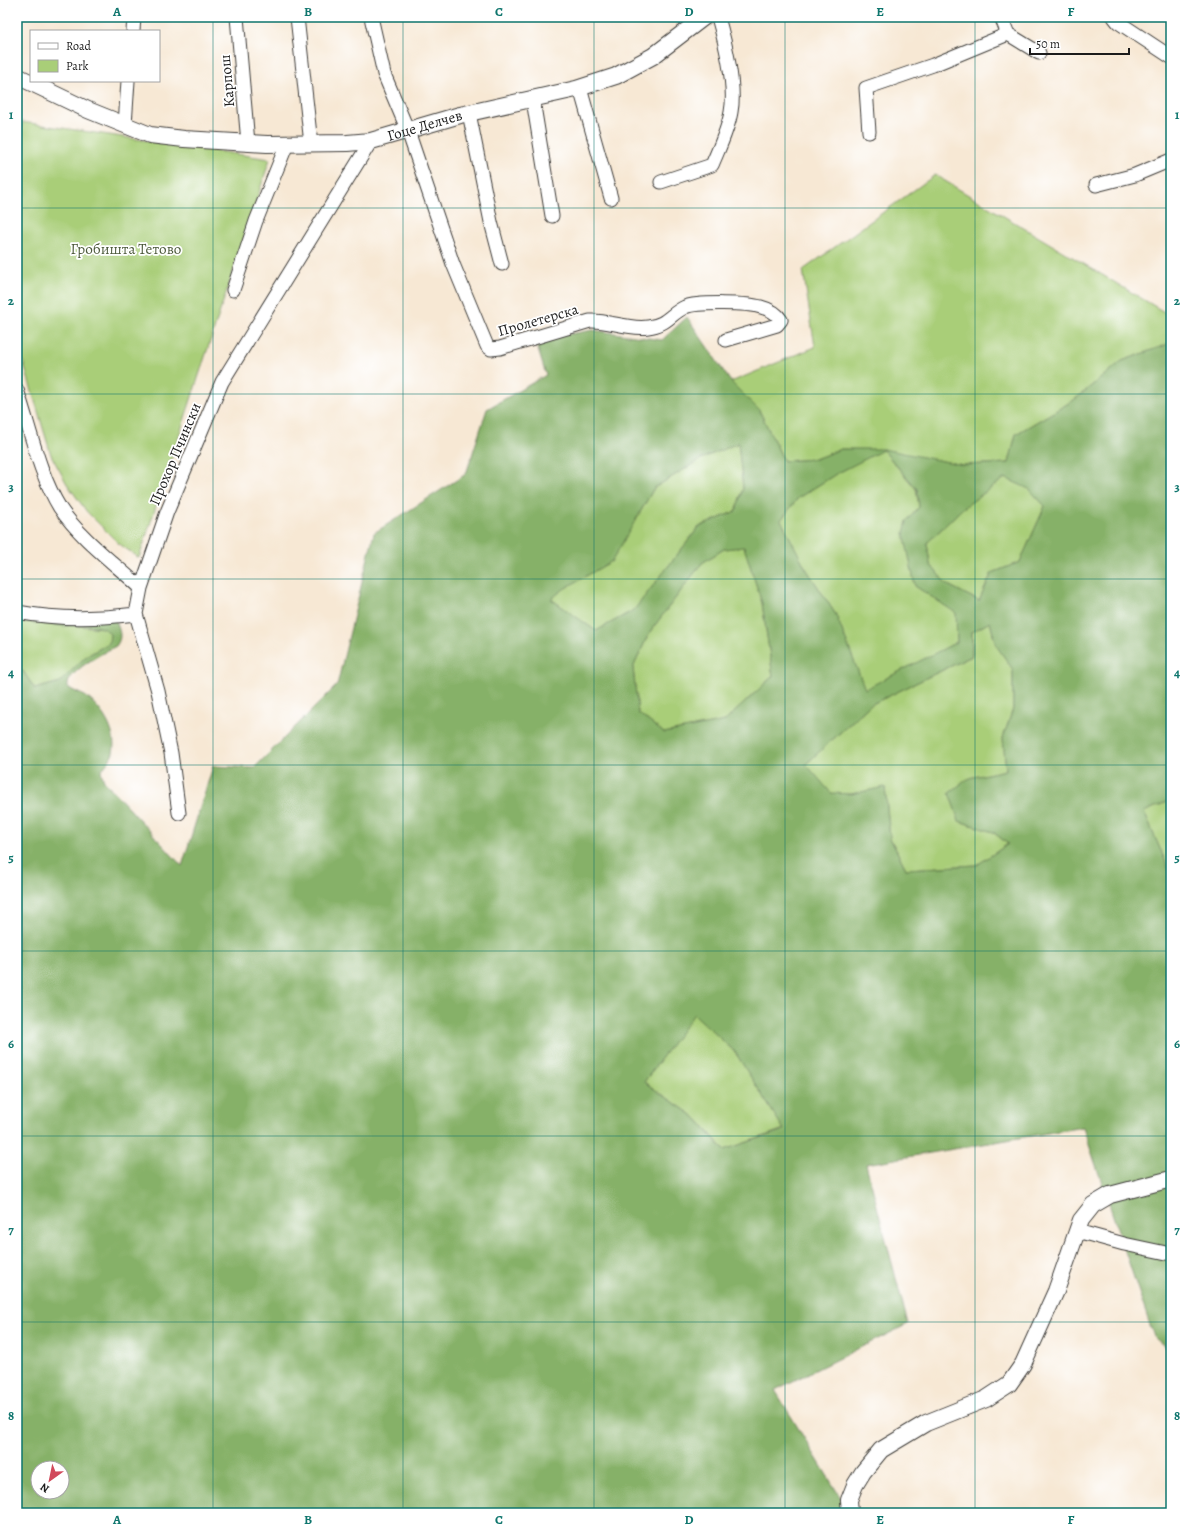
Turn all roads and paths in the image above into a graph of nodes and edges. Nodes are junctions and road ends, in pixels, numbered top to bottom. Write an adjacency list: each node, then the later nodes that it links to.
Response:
1 (134, 17): 9 (street)
2 (238, 17): 24 (street, Карпош)
3 (298, 17): 26 (street)
4 (371, 17): 21 (street, Пролетерска)
5 (704, 17): 17 (street, Гоце Делчев)
6 (718, 17): 28 (street)
7 (1001, 17): 10 (street)
8 (1114, 17): 12 (street)
9 (133, 30)
10 (1008, 34): 11 (street); 22 (street)
11 (1039, 53)
12 (1171, 57)
13 (17, 76): 15 (street, Гоце Делчев)
14 (30, 82): 20 (street, Гоце Делчев)
15 (30, 82)
16 (128, 82): 20 (street)
17 (580, 88): 18 (street, Гоце Делчев); 30 (street)
18 (533, 100): 19 (street, Гоце Делчев); 31 (street)
19 (469, 113): 21 (street, Гоце Делчев); 32 (street)
20 (125, 125): 24 (street, Гоце Делчев)
21 (408, 131): 23 (street, Гоце Делчев); 34 (street, Пролетерска)
22 (869, 132)
23 (371, 141): 26 (street, Гоце Делчев); 36 (street, Прохор Пчински)
24 (248, 143): 25 (street, Гоце Делчев)
25 (288, 144): 26 (street, Гоце Делчев); 33 (street)
26 (312, 144)
27 (1171, 160): 29 (street)
28 (661, 182)
29 (1096, 184)
30 (611, 198)
31 (552, 216)
32 (502, 264)
33 (233, 290)
34 (726, 340)
35 (17, 390): 36 (street)
36 (141, 588): 38 (street, Прохор Пчински)
37 (17, 612): 38 (street)
38 (136, 614): 39 (street, Прохор Пчински)
39 (179, 813)
40 (1171, 1179): 41 (street)
41 (1077, 1231): 42 (street); 43 (street)
42 (1171, 1254)
43 (850, 1513)

